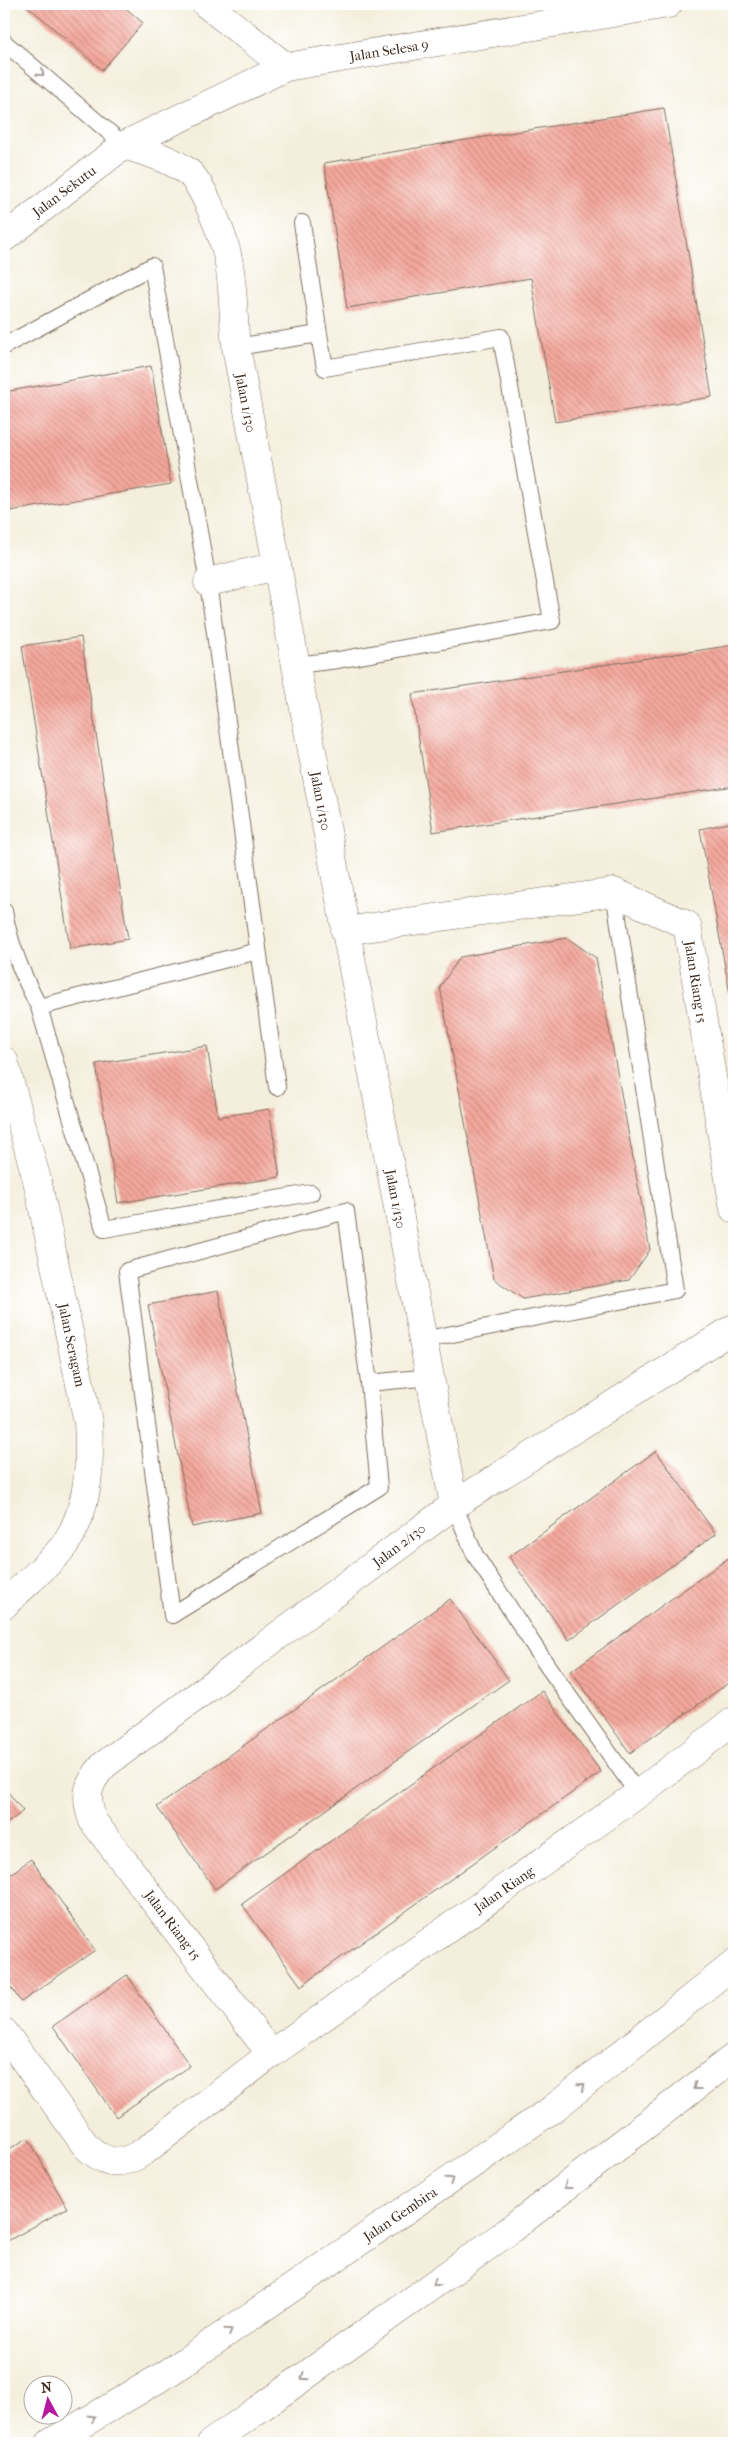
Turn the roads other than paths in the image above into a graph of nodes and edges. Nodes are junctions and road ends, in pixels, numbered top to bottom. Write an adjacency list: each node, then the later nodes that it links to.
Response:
1 (206, 4): 4 (street)
2 (668, 4): 4 (street, Jalan Selesa 9)
3 (4, 42): 5 (lane, one-way to 5)
4 (286, 68): 5 (street, Jalan Selesa 9)
5 (124, 145): 7 (street, Jalan Sekutu); 10 (street, Jalan 1/130)
6 (302, 224): 8 (lane)
7 (4, 238)
8 (319, 334): 10 (lane); 13 (lane)
9 (4, 346): 12 (lane)
10 (236, 347): 11 (street, Jalan 1/130)
11 (277, 566): 12 (street); 13 (street, Jalan 1/130)
12 (208, 582): 17 (lane)
13 (296, 665): 16 (street, Jalan 1/130)
14 (614, 892): 16 (street); 22 (street, Jalan Riang 15); 24 (lane)
15 (4, 911): 18 (lane)
16 (345, 931): 24 (street, Jalan 1/130)
17 (258, 951): 18 (lane); 20 (lane)
18 (39, 1007): 21 (lane)
19 (4, 1061): 28 (street, Jalan Seragam)
20 (277, 1087)
21 (311, 1193)
22 (734, 1209)
23 (734, 1328): 27 (street, Jalan 2/130)
24 (422, 1340): 25 (street, Jalan 1/130)
25 (430, 1377): 26 (lane); 27 (street, Jalan 1/130)
26 (369, 1384): 26 (lane)
27 (454, 1505): 30 (street, Jalan 2/130); 31 (lane)
28 (4, 1605)
29 (734, 1721): 31 (street, Jalan Riang)
30 (88, 1791): 34 (street, Jalan Riang 15)
31 (638, 1794): 34 (street, Jalan Riang)
32 (734, 1964): 36 (street, Jalan Gembira, one-way to 32)
33 (4, 2032): 34 (street, Jalan Riang)
34 (271, 2054)
35 (734, 2057): 37 (street, one-way to 37)
36 (50, 2443)
37 (211, 2443)

